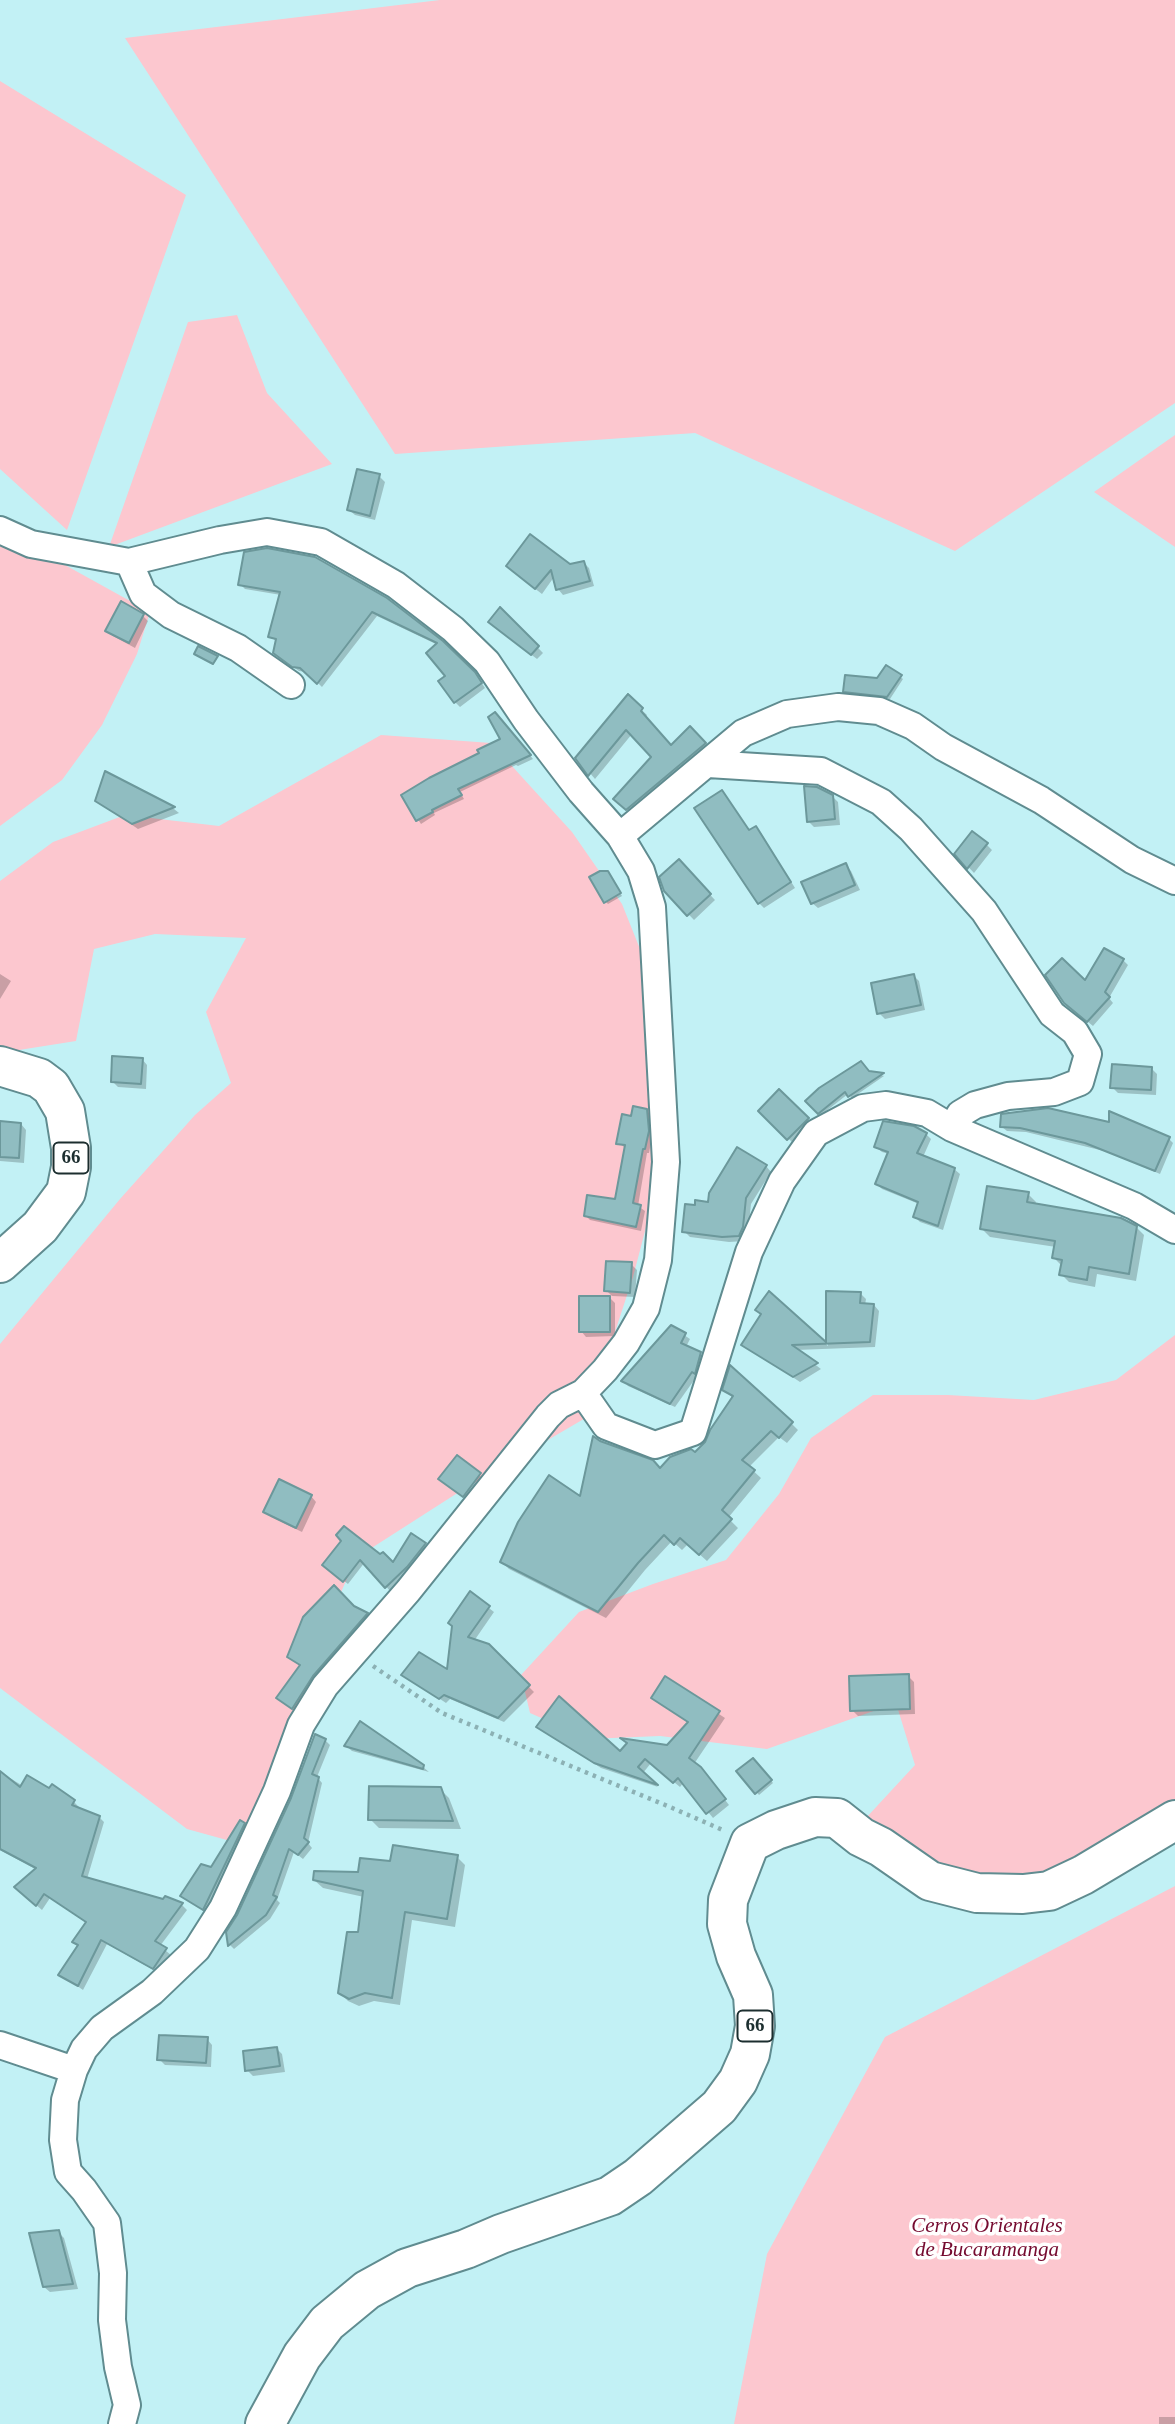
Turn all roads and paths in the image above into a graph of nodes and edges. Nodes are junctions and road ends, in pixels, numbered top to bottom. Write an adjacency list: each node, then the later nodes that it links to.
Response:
1 (0, 530): 2 (street)
2 (129, 562): 3 (street); 5 (street)
3 (291, 685)
4 (708, 764): 5 (street); 6 (street); 8 (street)
5 (620, 836): 11 (street)
6 (1175, 881)
7 (0, 1066): 10 (highway, 66)
8 (952, 1128): 9 (street); 11 (street)
9 (1175, 1230)
10 (0, 1263)
11 (583, 1392): 12 (street)
12 (355, 1654): 14 (path); 16 (street)
13 (1175, 1821): 14 (highway)
14 (750, 1843): 18 (highway, 66)
15 (0, 2045): 16 (street)
16 (74, 2070): 17 (street)
17 (122, 2424)
18 (265, 2424)

